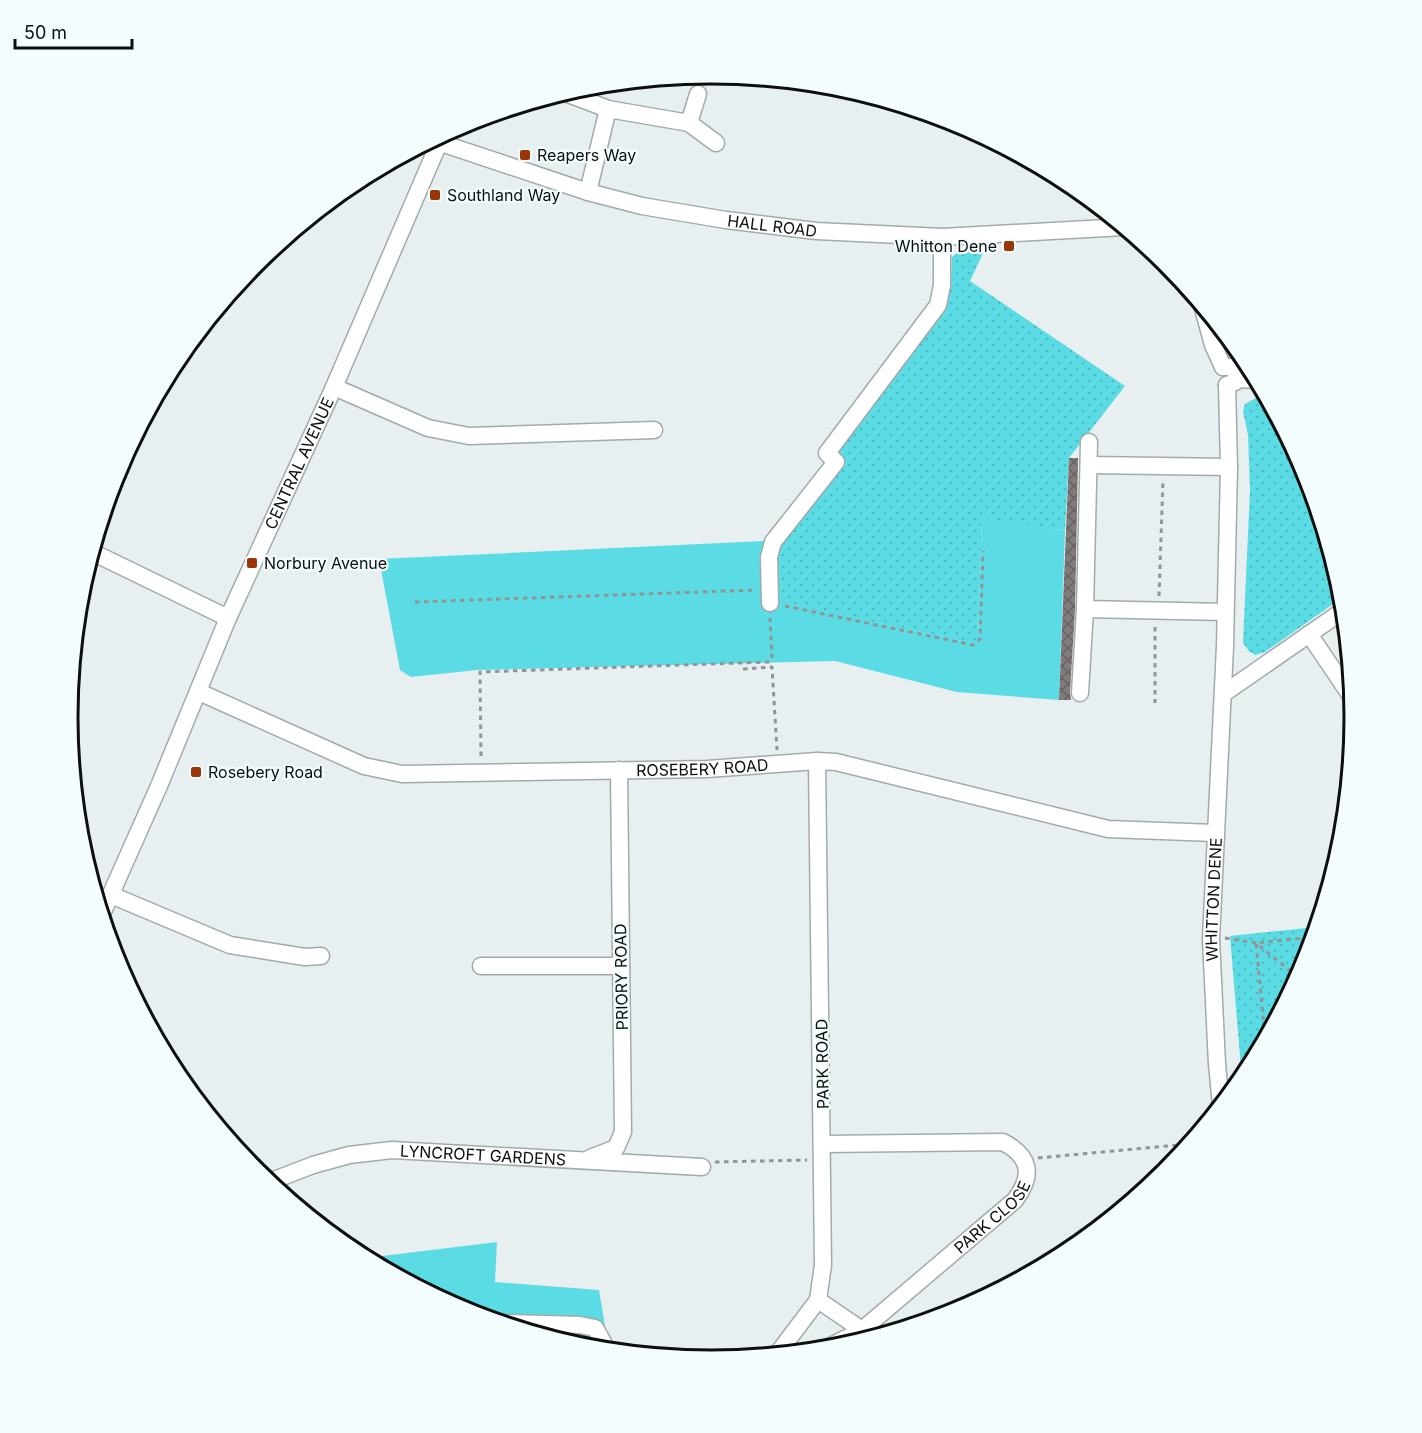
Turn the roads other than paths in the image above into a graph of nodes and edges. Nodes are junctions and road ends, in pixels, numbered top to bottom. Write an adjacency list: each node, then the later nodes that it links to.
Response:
1 (698, 94): 4 (street)
2 (579, 98): 3 (street)
3 (608, 109): 4 (street); 8 (street)
4 (689, 123): 6 (street)
5 (443, 143): 8 (street, HALL ROAD)
6 (717, 143)
7 (433, 148): 14 (street, CENTRAL AVENUE)
8 (588, 192): 10 (street, HALL ROAD)
9 (1112, 228): 10 (street, HALL ROAD)
10 (942, 237): 20 (street)
11 (1207, 324): 13 (street)
12 (1247, 381): 13 (street)
13 (1232, 382): 18 (street, WHITTON DENE)
14 (334, 387): 15 (street); 24 (street, CENTRAL AVENUE)
15 (654, 430)
16 (1089, 442): 17 (street)
17 (1089, 465): 18 (street); 21 (street)
18 (1228, 467): 22 (street, WHITTON DENE)
19 (99, 556): 24 (street)
20 (777, 604)
21 (1085, 609): 22 (street); 28 (street)
22 (1226, 612): 29 (street, WHITTON DENE)
23 (1336, 616): 25 (street)
24 (228, 618): 27 (street, CENTRAL AVENUE)
25 (1309, 634): 26 (street); 29 (street)
26 (1343, 685)
27 (199, 692): 31 (street, ROSEBERY ROAD); 33 (street, CENTRAL AVENUE)
28 (1080, 693)
29 (1223, 694): 32 (street, WHITTON DENE)
30 (817, 761): 31 (street, ROSEBERY ROAD); 32 (street, ROSEBERY ROAD); 39 (street, PARK ROAD)
31 (619, 770): 37 (street, PRIORY ROAD)
32 (1215, 833): 38 (street, WHITTON DENE)
33 (111, 895): 34 (street, CENTRAL AVENUE); 35 (street)
34 (107, 903)
35 (321, 956)
36 (480, 966): 37 (street)
37 (621, 966): 40 (street, PRIORY ROAD)
38 (1220, 1092)
39 (823, 1152): 43 (street, PARK ROAD); 45 (street, PARK CLOSE)
40 (584, 1160): 41 (street, LYNCROFT GARDENS); 42 (street, LYNCROFT GARDENS)
41 (702, 1167)
42 (279, 1178)
43 (818, 1300): 45 (street); 48 (street, PARK ROAD)
44 (533, 1324): 47 (street)
45 (862, 1330): 46 (street, PARK CLOSE)
46 (859, 1331)
47 (601, 1339)
48 (784, 1345)

